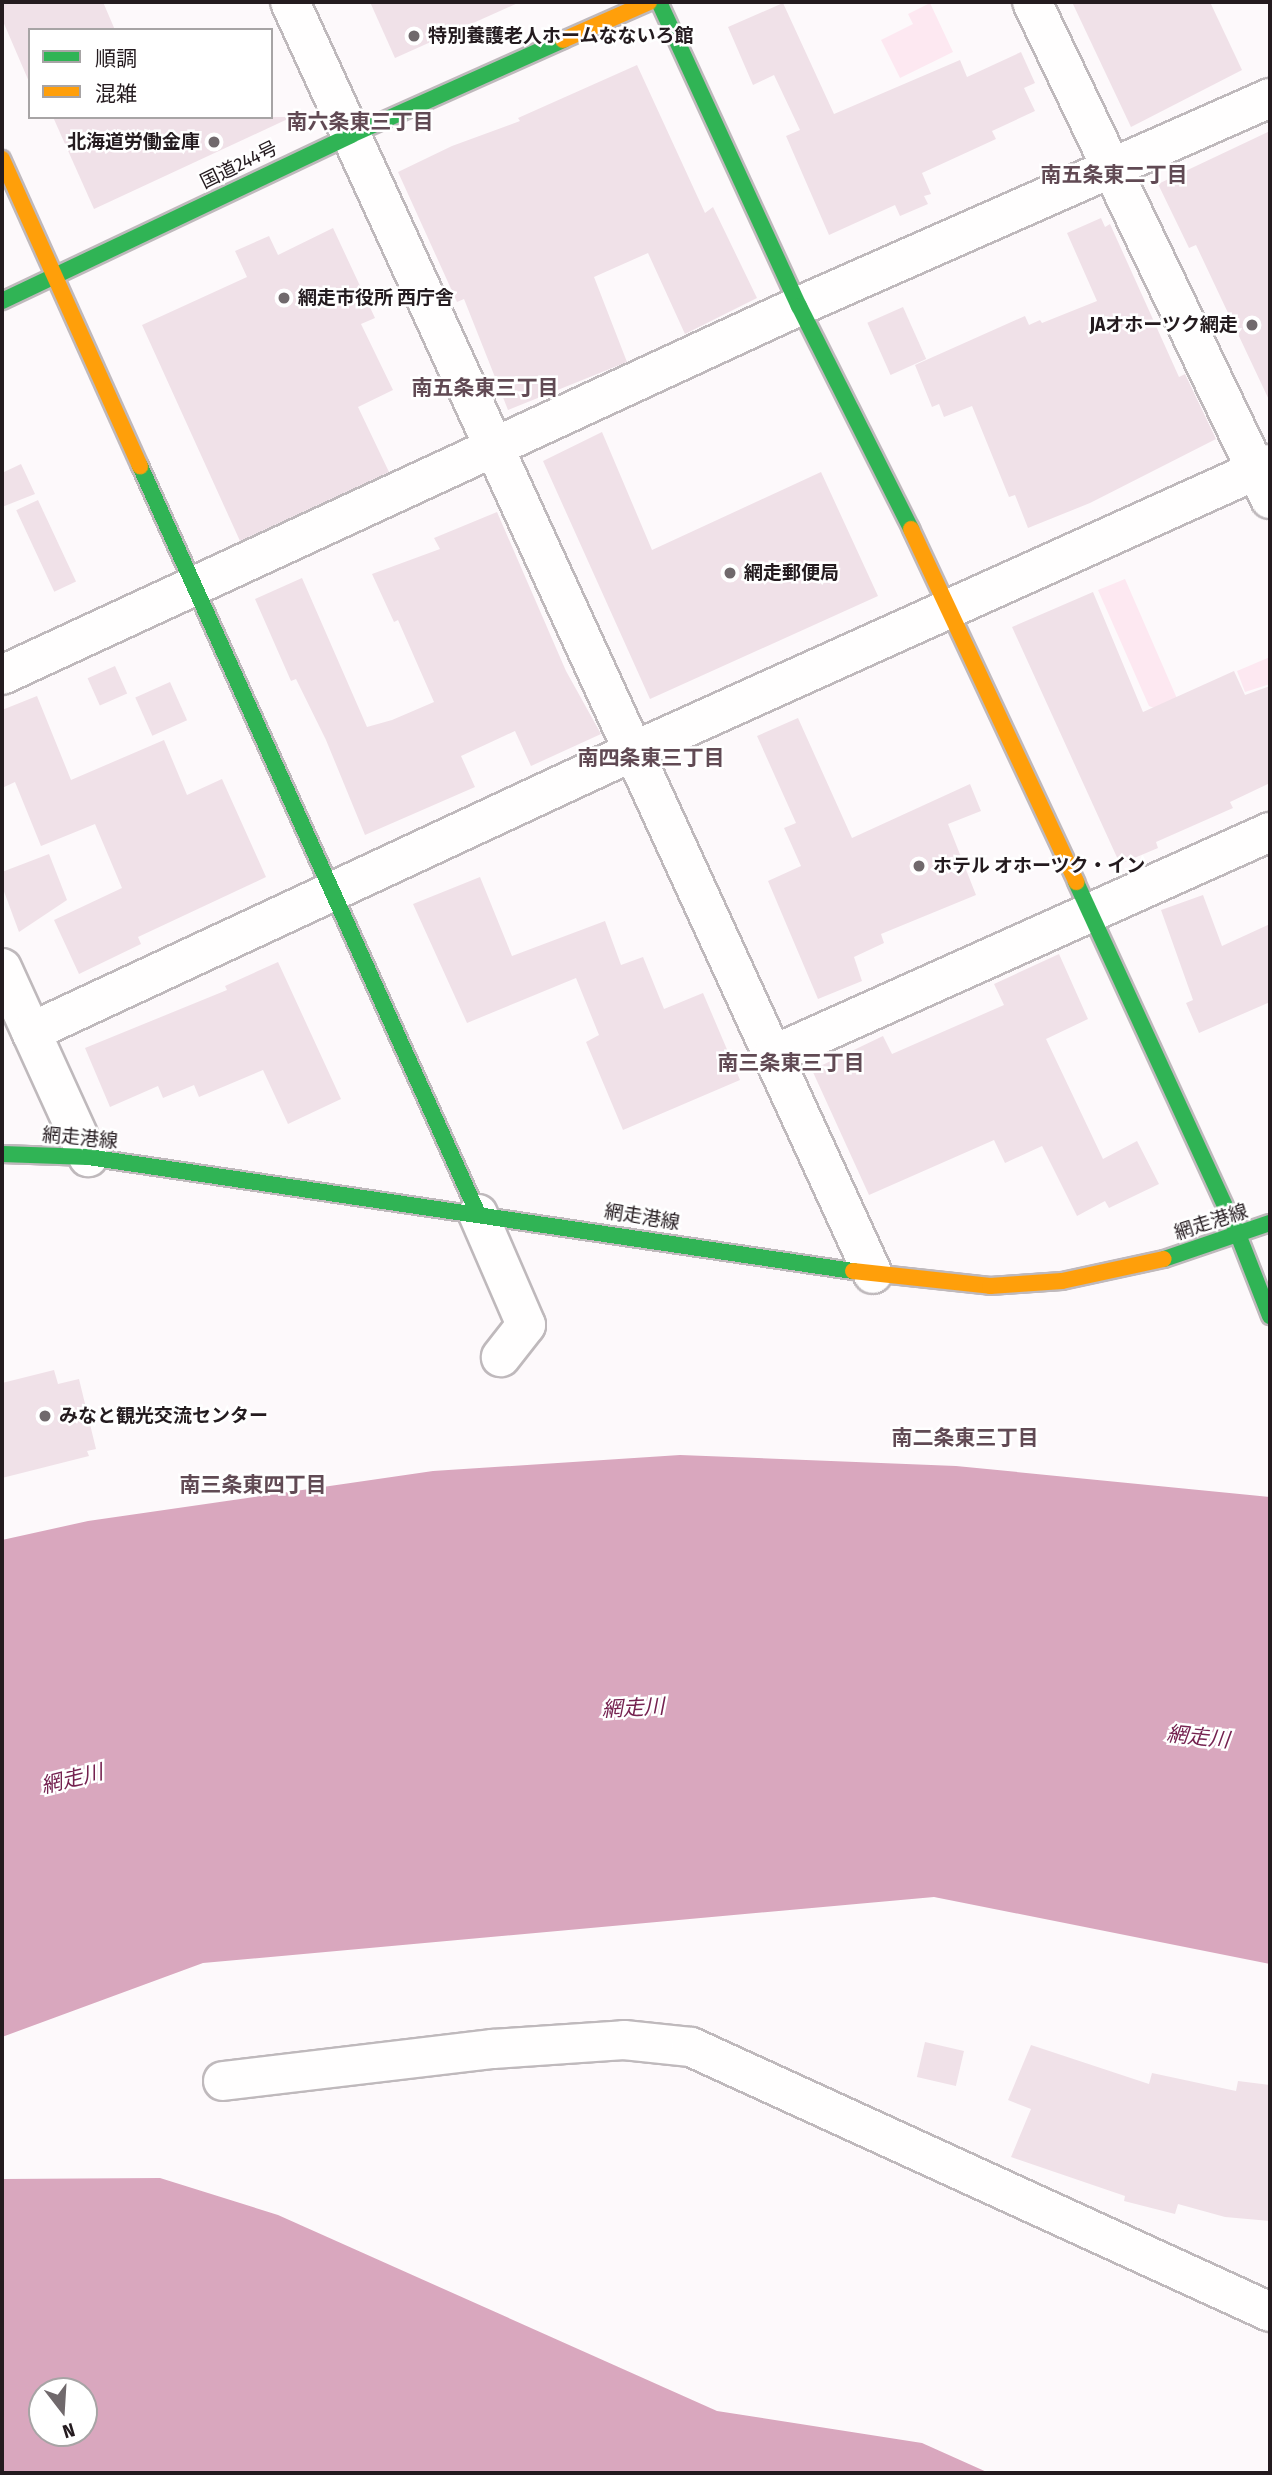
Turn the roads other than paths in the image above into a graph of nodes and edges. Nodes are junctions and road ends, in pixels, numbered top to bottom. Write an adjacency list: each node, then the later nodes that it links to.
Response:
1 (290, 2): 6 (street)
2 (649, 2): 6 (main road, 国道244号)
3 (659, 2): 11 (main road)
4 (1031, 2): 8 (street)
5 (1270, 98): 8 (street)
6 (351, 135): 9 (main road, 国道244号); 12 (street)
7 (2, 159): 9 (main road)
8 (1112, 167): 11 (street); 13 (street)
9 (57, 276): 10 (main road, 国道244号); 14 (main road)
10 (2, 301)
11 (799, 306): 12 (street); 15 (main road)
12 (494, 447): 14 (street); 17 (street)
13 (1266, 478): 15 (street)
14 (197, 585): 16 (street); 19 (main road)
15 (950, 608): 17 (street); 20 (main road)
16 (2, 675)
17 (634, 751): 19 (street); 23 (street)
18 (1270, 832): 20 (street)
19 (334, 891): 22 (street); 26 (main road)
20 (1091, 913): 23 (street); 28 (main road)
21 (2, 968): 22 (street)
22 (31, 1032): 25 (street)
23 (773, 1055): 29 (street)
24 (2, 1154): 25 (main road, 網走港線)
25 (88, 1157): 26 (main road, 網走港線)
26 (478, 1214): 29 (main road, 網走港線); 31 (street)
27 (1270, 1223): 28 (main road, 網走港線)
28 (1239, 1237): 29 (main road, 網走港線); 30 (main road)
29 (873, 1274)
30 (1270, 1316)
31 (501, 1357)
32 (223, 2081): 33 (street)
33 (1270, 2312)

